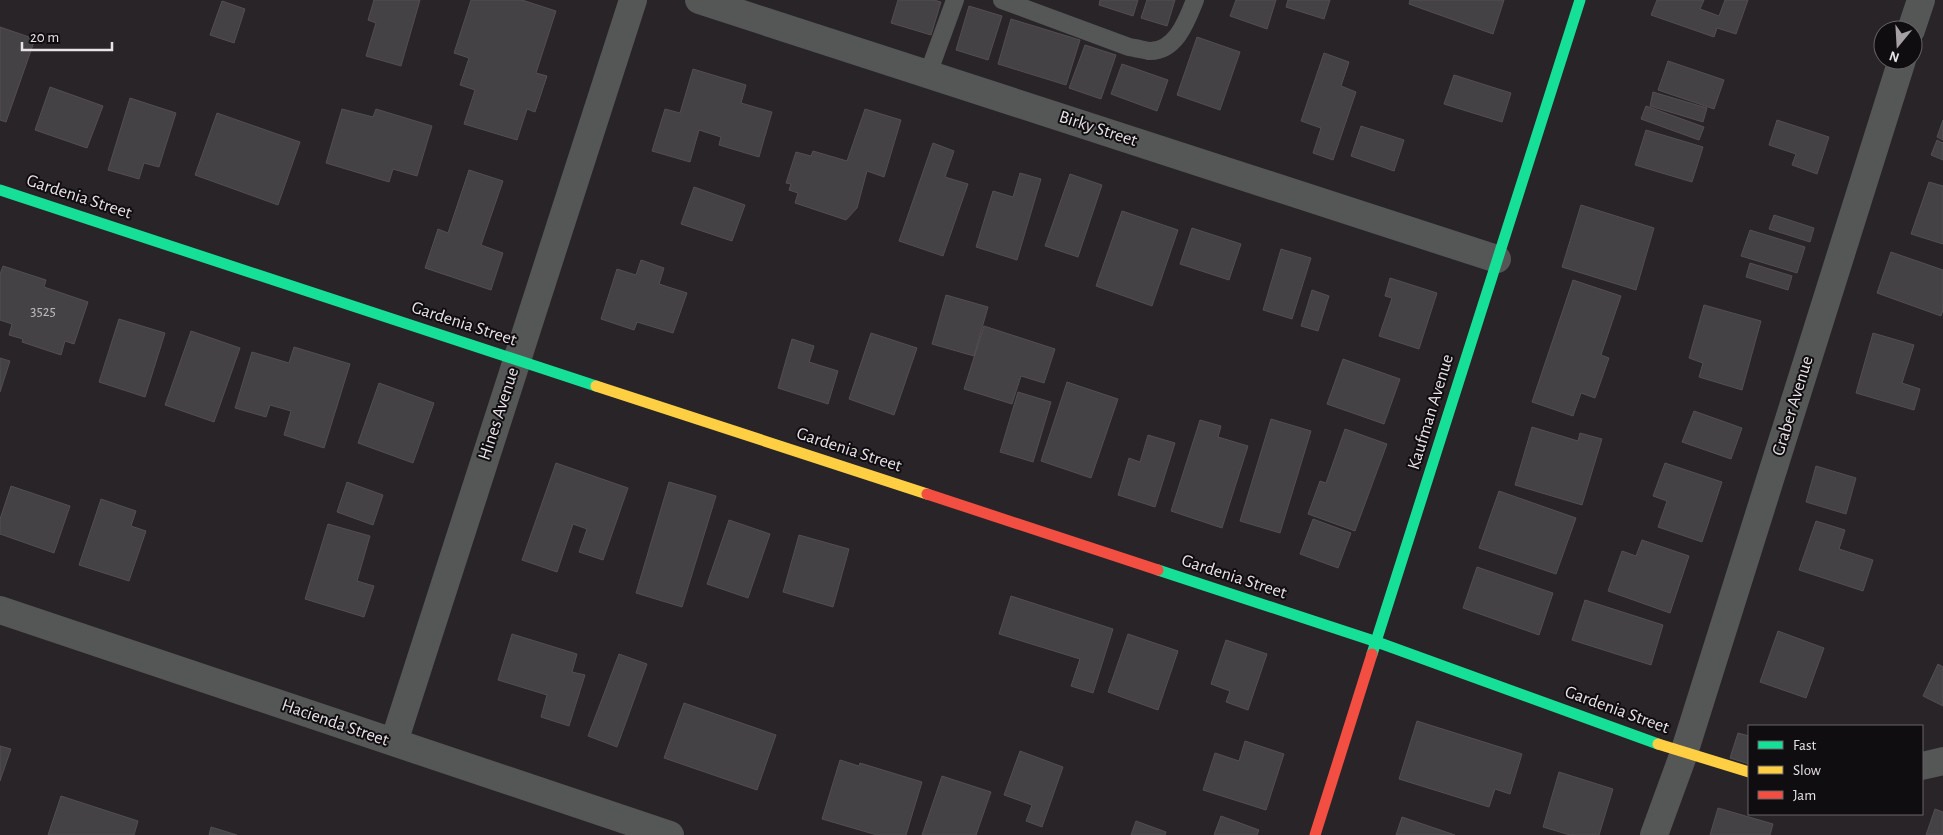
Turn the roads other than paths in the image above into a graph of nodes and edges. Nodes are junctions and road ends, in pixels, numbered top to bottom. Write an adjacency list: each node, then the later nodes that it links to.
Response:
1 (633, 0): 13 (street, Hines Avenue)
2 (699, 0): 10 (street, Birky Street)
3 (955, 0): 10 (lane)
4 (1002, 0): 5 (lane)
5 (1195, 0)
6 (1580, 0): 12 (street, Kaufman Avenue)
7 (1921, 0): 8 (street)
8 (1914, 20)
9 (1899, 70): 17 (street, Graber Avenue)
10 (928, 74): 12 (street, Birky Street)
11 (0, 190): 13 (street, Gardenia Street)
12 (1497, 259): 15 (street, Kaufman Avenue)
13 (516, 359): 15 (street, Gardenia Street); 16 (street, Hines Avenue)
14 (0, 610): 16 (street, Hacienda Street)
15 (1377, 642): 17 (street, Gardenia Street); 22 (street, Kaufman Avenue)
16 (394, 742): 21 (street, Hacienda Street)
17 (1684, 752): 20 (street); 23 (street, Graber Avenue)
18 (1943, 761): 19 (street)
19 (1923, 766)
20 (1748, 772)
21 (670, 835)
22 (1315, 835)
23 (1654, 835)

